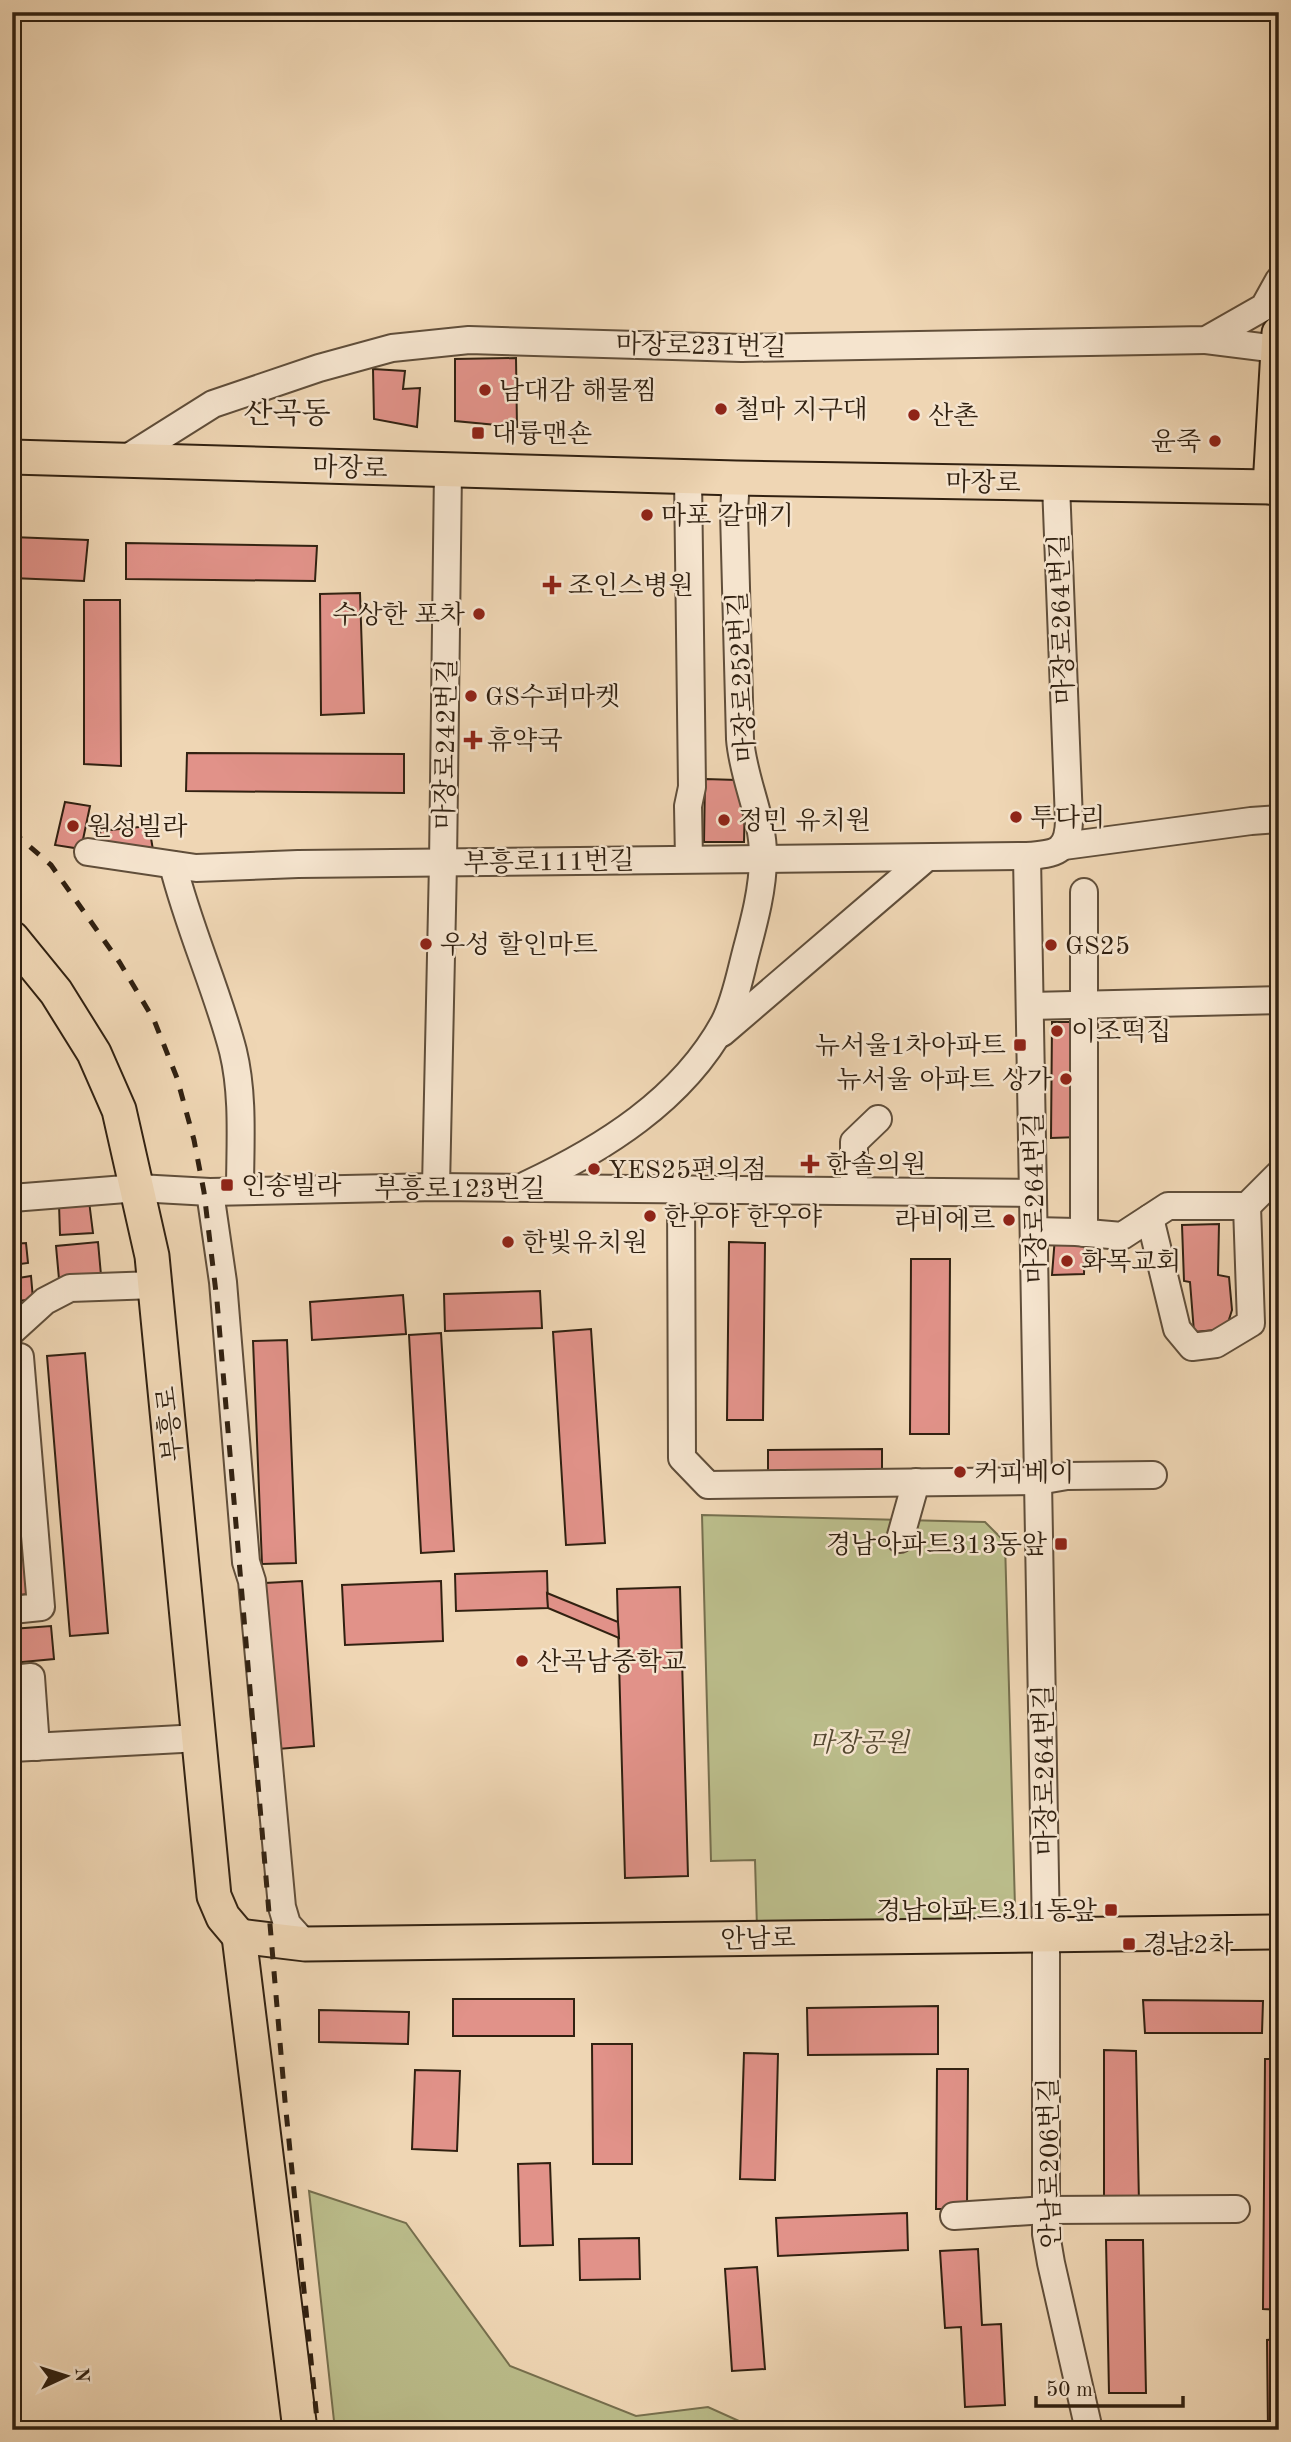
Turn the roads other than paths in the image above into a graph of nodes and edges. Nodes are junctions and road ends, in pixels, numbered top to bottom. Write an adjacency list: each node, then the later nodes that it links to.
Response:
1 (1279, 280): 2 (street, 마장로231번길)
2 (1206, 340): 3 (street); 5 (street, 마장로231번길)
3 (1278, 341): 10 (main road)
4 (12, 457): 5 (main road, 마장로)
5 (124, 460): 6 (main road, 마장로)
6 (447, 470): 7 (main road, 마장로); 18 (street, 마장로242번길)
7 (688, 477): 8 (main road, 마장로); 16 (street)
8 (736, 478): 9 (main road, 마장로); 15 (street, 마장로252번길)
9 (1056, 484): 10 (main road, 마장로); 12 (street, 마장로264번길)
10 (1274, 487)
11 (1279, 819): 12 (street)
12 (1064, 846): 14 (street)
13 (88, 852): 19 (street, 부흥로111번길)
14 (1027, 856): 17 (street, 부흥로111번길); 24 (street, 마장로264번길)
15 (764, 858): 16 (street, 부흥로111번길); 17 (street, 부흥로111번길); 25 (street, 마장로252번길)
16 (689, 859): 18 (street, 부흥로111번길)
17 (925, 859): 25 (street)
18 (443, 863): 19 (street, 부흥로111번길); 28 (street, 마장로242번길)
19 (173, 866): 32 (street)
20 (1084, 892): 23 (street)
21 (12, 938): 29 (main road, 부흥로)
22 (1279, 1000): 23 (street)
23 (1085, 1004): 24 (street); 40 (street)
24 (1030, 1006): 35 (street, 마장로264번길)
25 (714, 1040): 30 (street, 마장로252번길)
26 (878, 1119): 33 (street)
27 (1279, 1174): 37 (street)
28 (436, 1186): 30 (street, 부흥로123번길); 32 (street, 부흥로123번길)
29 (138, 1188): 34 (street, 부흥로123번길); 36 (street, 부흥로123번길); 41 (main road, 부흥로)
30 (521, 1188): 31 (street, 부흥로123번길)
31 (681, 1189): 33 (street, 부흥로123번길); 47 (street)
32 (240, 1191): 34 (street, 부흥로123번길)
33 (854, 1191): 35 (street, 부흥로123번길)
34 (211, 1192): 56 (street)
35 (1033, 1193): 39 (street, 마장로264번길)
36 (12, 1198)
37 (1247, 1206): 38 (street); 38 (street)
38 (1150, 1218): 40 (street)
39 (1034, 1231): 40 (street); 46 (street, 마장로264번길)
40 (1084, 1233)
41 (155, 1285): 42 (street); 51 (main road, 부흥로)
42 (12, 1331)
43 (20, 1357): 44 (street)
44 (19, 1417): 49 (street)
45 (1153, 1475): 46 (street)
46 (1038, 1480): 47 (street); 54 (street, 마장로264번길)
47 (916, 1482): 48 (street)
48 (900, 1539)
49 (12, 1610)
50 (12, 1679): 52 (street)
51 (200, 1738): 52 (street); 55 (main road, 부흥로)
52 (24, 1747)
53 (1279, 1932): 54 (main road, 안남로)
54 (1046, 1934): 56 (main road, 안남로); 58 (street, 안남로206번길)
55 (239, 1936): 56 (main road, 안남로); 60 (main road)
56 (305, 1944)
57 (1236, 2209): 58 (street)
58 (1046, 2210): 59 (street); 61 (street, 안남로206번길)
59 (954, 2216)
60 (300, 2430)
61 (1089, 2430)

